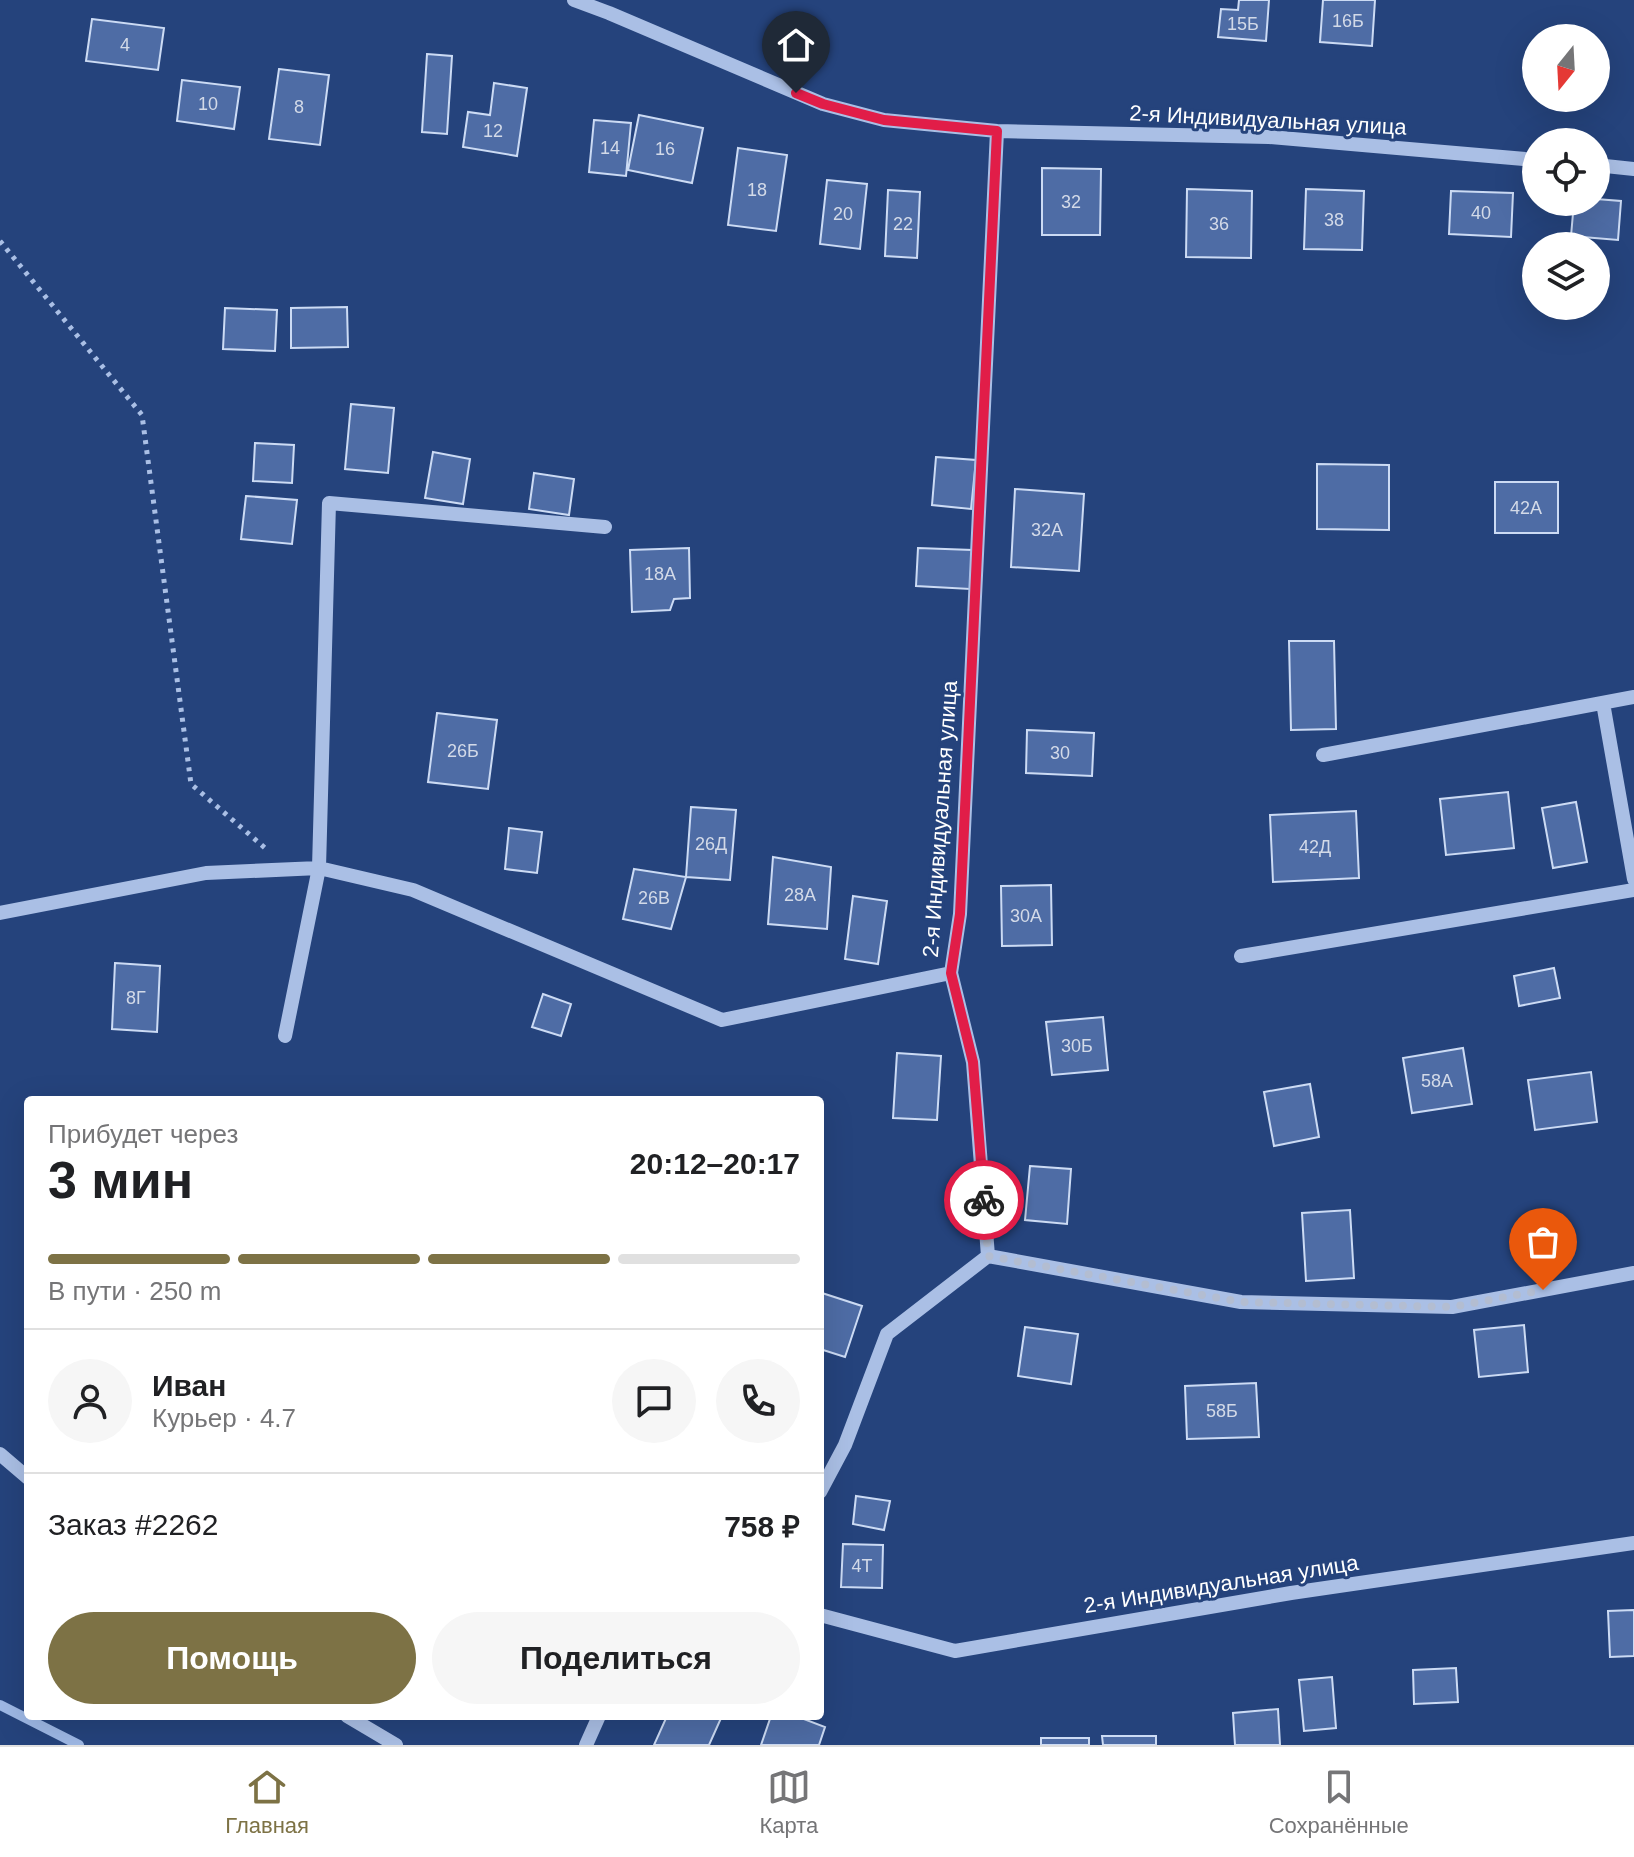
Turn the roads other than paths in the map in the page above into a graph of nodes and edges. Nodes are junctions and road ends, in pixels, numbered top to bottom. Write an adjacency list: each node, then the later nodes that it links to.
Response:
1 (574, 0): 2 (street, 2-я Индивидуальная улица)
2 (997, 131): 3 (street, 2-я Индивидуальная улица); 15 (street, 2-я Индивидуальная улица)
3 (1522, 159)
4 (1610, 166): 5 (street)
5 (1634, 169)
6 (605, 527): 10 (street)
7 (1634, 697): 8 (street)
8 (1603, 703): 9 (street); 11 (street)
9 (1323, 755)
10 (319, 868): 13 (street); 15 (street); 16 (street)
11 (1634, 879)
12 (1634, 890): 14 (street)
13 (0, 913)
14 (1241, 956)
15 (951, 973): 17 (street, 2-я Индивидуальная улица)
16 (285, 1036)
17 (988, 1256): 18 (street); 21 (street)
18 (1634, 1273)
19 (0, 1454): 20 (street)
20 (24, 1475)
21 (824, 1484)
22 (1634, 1543): 23 (street, 2-я Индивидуальная улица)
23 (824, 1616)
24 (354, 1720): 26 (street)
25 (597, 1720): 27 (street)
26 (396, 1745)
27 (586, 1745)

